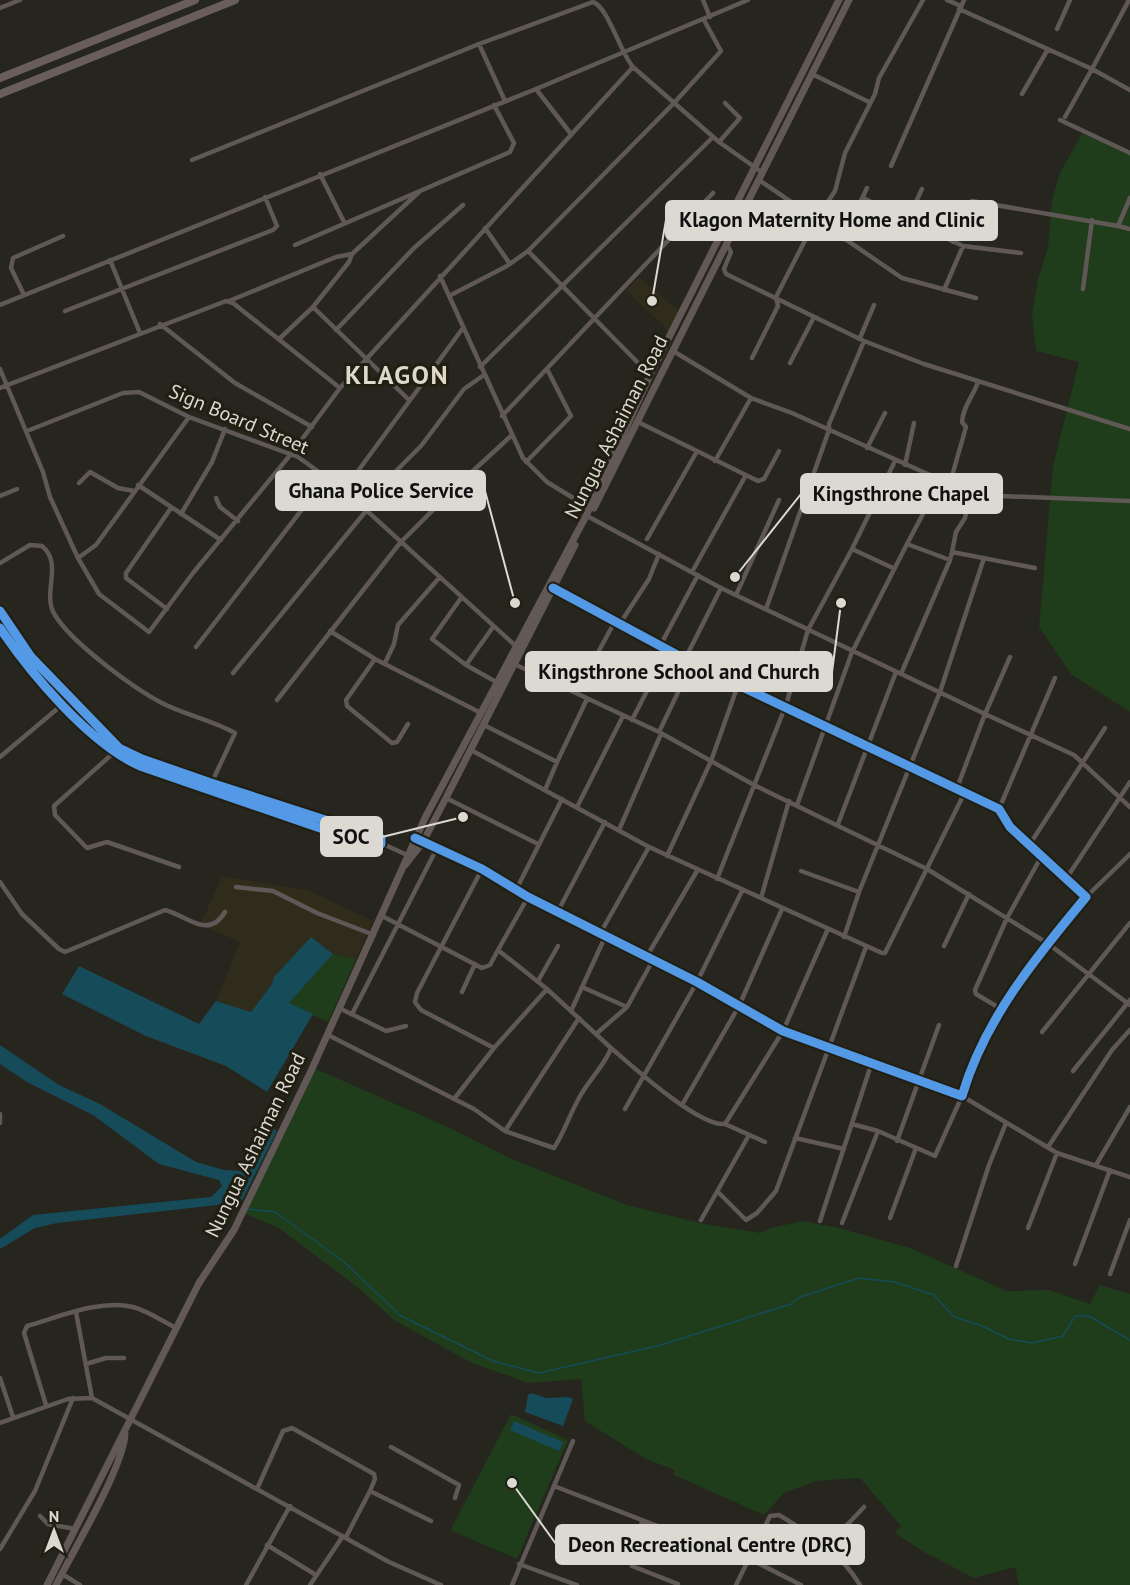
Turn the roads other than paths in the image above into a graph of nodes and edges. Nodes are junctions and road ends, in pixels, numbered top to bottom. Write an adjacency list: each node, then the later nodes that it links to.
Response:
1 (20, 0): 14 (street)
2 (195, 0): 25 (highway)
3 (235, 0): 28 (highway)
4 (703, 0): 16 (street)
5 (748, 0): 16 (street)
6 (849, 0): 15 (main road, Nungua Ashaiman Road)
7 (923, 0): 31 (street)
8 (947, 0): 13 (street)
9 (964, 0): 13 (street)
10 (1070, 0): 18 (street)
11 (1129, 0): 23 (street)
12 (837, 1): 15 (street); 41 (main road, Nungua Ashaiman Road)
13 (960, 7): 20 (street); 40 (street)
14 (0, 8)
15 (846, 8): 24 (main road, Nungua Ashaiman Road)
16 (710, 17): 17 (street)
17 (704, 20): 21 (street); 32 (street)
18 (1057, 29)
19 (479, 44): 21 (street); 30 (street); 39 (street)
20 (1048, 49): 23 (street); 29 (street)
21 (622, 53): 22 (street); 26 (street)
22 (633, 67): 32 (street); 35 (street)
23 (1092, 69): 27 (street); 38 (street)
24 (812, 74): 31 (street); 42 (main road, Nungua Ashaiman Road)
25 (0, 78)
26 (536, 89): 30 (street); 35 (street)
27 (1130, 90)
28 (0, 94)
29 (1022, 94)
30 (505, 101): 34 (street)
31 (869, 102): 55 (street)
32 (674, 103): 36 (street); 66 (street)
33 (725, 103): 37 (street)
34 (494, 105): 43 (street); 46 (street)
35 (572, 134): 58 (street)
36 (712, 137): 37 (street); 72 (street)
37 (719, 142): 41 (street)
38 (1130, 153)
39 (192, 160)
40 (891, 165)
41 (753, 168): 42 (street); 101 (main road, Nungua Ashaiman Road)
42 (763, 173): 44 (main road, Nungua Ashaiman Road)
43 (320, 174): 49 (street); 56 (street)
44 (759, 180): 55 (street); 63 (main road, Nungua Ashaiman Road)
45 (867, 188): 50 (street)
46 (422, 189): 56 (street); 68 (street)
47 (922, 189): 53 (street)
48 (713, 192): 86 (street)
49 (265, 197): 69 (street); 73 (street)
50 (863, 198): 53 (street); 61 (street)
51 (1130, 198): 57 (street)
52 (463, 205): 89 (street)
53 (908, 219): 62 (street)
54 (1092, 220): 57 (street); 62 (street); 75 (street)
55 (815, 221): 61 (street); 78 (street)
56 (344, 222): 64 (street)
57 (1118, 226): 59 (street)
58 (485, 228): 70 (street); 71 (street)
59 (1130, 229)
60 (63, 236): 76 (street)
61 (843, 239): 74 (street)
62 (952, 242): 65 (street)
63 (727, 244): 78 (street); 93 (main road, Nungua Ashaiman Road)
64 (295, 245)
65 (963, 246): 67 (street); 74 (street)
66 (528, 250): 70 (street); 72 (street)
67 (1021, 253)
68 (352, 254): 80 (street); 83 (street)
69 (110, 260): 73 (street); 76 (street)
70 (510, 264): 77 (street)
71 (440, 276): 77 (street); 94 (street)
72 (562, 285): 86 (street); 97 (street)
73 (121, 287): 84 (street); 90 (street)
74 (944, 290): 79 (street)
75 (1083, 290)
76 (24, 295): 81 (street)
77 (449, 296): 88 (street)
78 (776, 297): 85 (street); 95 (street)
79 (976, 298)
80 (229, 302): 87 (street); 91 (street)
81 (0, 305)
82 (874, 305): 92 (street)
83 (313, 307): 89 (street); 91 (street)
84 (65, 311)
85 (814, 317): 92 (street); 96 (street)
86 (596, 320): 99 (street); 101 (street)
87 (160, 324): 90 (street); 113 (street)
88 (463, 328): 97 (street); 107 (street)
89 (336, 330): 94 (street)
90 (140, 333): 103 (street)
91 (279, 339): 105 (street)
92 (862, 339): 102 (street); 116 (street)
93 (673, 351): 106 (street); 111 (main road, Nungua Ashaiman Road)
94 (367, 358): 105 (street); 107 (street)
95 (752, 358)
96 (790, 363)
97 (480, 367): 100 (street)
98 (0, 369): 103 (street)
99 (547, 369): 109 (street); 125 (street)
100 (484, 375): 109 (street); 141 (street)
101 (650, 375): 144 (main road, Nungua Ashaiman Road)
102 (978, 382): 115 (street); 131 (street)
103 (7, 385): 104 (street); 117 (street)
104 (0, 388)
105 (340, 388): 113 (street)
106 (751, 398): 116 (street); 123 (street)
107 (409, 400): 134 (street)
108 (885, 413): 119 (street)
109 (502, 416): 118 (street)
110 (189, 417): 114 (street, Sign Board Street); 117 (street, Sign Board Street); 132 (street)
111 (638, 422): 121 (street); 144 (main road, Nungua Ashaiman Road)
112 (914, 423): 126 (street)
113 (312, 427): 122 (street)
114 (225, 429): 122 (street, Sign Board Street); 145 (street)
115 (1130, 429)
116 (829, 430): 119 (street); 168 (street)
117 (27, 431): 154 (street)
118 (511, 436): 125 (street); 149 (street)
119 (867, 448): 124 (street)
120 (779, 451): 127 (street)
121 (696, 453): 123 (street); 147 (street)
122 (291, 454): 128 (street, Sign Board Street); 146 (street)
123 (715, 461): 127 (street)
124 (894, 461): 126 (street); 151 (street)
125 (526, 462): 144 (street)
126 (905, 465): 129 (street)
127 (746, 475): 160 (street)
128 (327, 477): 134 (street, Sign Board Street); 176 (street)
129 (941, 480): 131 (street); 150 (street)
130 (79, 483): 136 (street)
131 (950, 483): 135 (street)
132 (138, 485): 136 (street); 142 (street)
133 (16, 489): 137 (street)
134 (344, 490): 141 (street, Sign Board Street)
135 (971, 490): 140 (street); 152 (street)
136 (134, 491): 154 (street)
137 (0, 496)
138 (216, 498): 146 (street)
139 (779, 500): 165 (street)
140 (1130, 501)
141 (361, 506): 143 (street, Sign Board Street)
142 (171, 508): 145 (street); 167 (street)
143 (366, 511): 149 (street, Sign Board Street); 187 (street)
144 (591, 512): 153 (street); 163 (main road, Nungua Ashaiman Road); 177 (main road, Nungua Ashaiman Road)
145 (181, 514): 148 (street)
146 (238, 521): 148 (street)
147 (646, 539)
148 (221, 540): 167 (street)
149 (400, 543): 162 (street, Sign Board Street); 174 (street)
150 (907, 544): 156 (street); 158 (street)
151 (852, 549): 158 (street); 173 (street)
152 (952, 552): 155 (street); 156 (street)
153 (659, 554): 160 (street); 170 (street)
154 (78, 558): 167 (street)
155 (984, 558): 159 (street); 192 (street)
156 (950, 560): 188 (street)
157 (0, 563): 218 (street)
158 (893, 568): 179 (street)
159 (1035, 568)
160 (692, 572): 161 (street)
161 (698, 575): 164 (street); 175 (street)
162 (439, 578): 166 (street, Sign Board Street); 183 (street)
163 (553, 588): 170 (street); 177 (main road, Nungua Ashaiman Road)
164 (721, 588): 165 (street); 182 (street)
165 (736, 595): 168 (street)
166 (461, 598): 171 (street, Sign Board Street); 186 (street)
167 (167, 609)
168 (766, 609): 173 (street)
169 (0, 611): 208 (street)
170 (616, 624): 175 (street); 193 (street)
171 (493, 627): 177 (street, Sign Board Street); 186 (street)
172 (0, 628): 196 (street)
173 (808, 630): 179 (street); 197 (street)
174 (330, 631): 181 (street); 194 (street)
175 (660, 646): 178 (street)
176 (196, 647)
177 (520, 649): 184 (main road, Nungua Ashaiman Road)
178 (668, 650): 182 (street); 201 (street)
179 (852, 652): 188 (street); 204 (street)
180 (1010, 657): 199 (street)
181 (375, 659): 183 (street); 202 (street)
182 (685, 659): 185 (street)
183 (384, 663): 198 (street)
184 (513, 663): 190 (main road, Nungua Ashaiman Road); 193 (street); 203 (main road, Nungua Ashaiman Road)
185 (692, 663): 191 (street); 206 (street)
186 (466, 665): 190 (street)
187 (233, 673)
188 (898, 673): 192 (street); 209 (street)
189 (1055, 678): 207 (street)
190 (498, 683): 198 (main road, Nungua Ashaiman Road)
191 (738, 685): 197 (street); 213 (street)
192 (940, 692): 199 (street); 216 (street)
193 (576, 693): 195 (street)
194 (277, 699)
195 (587, 699): 200 (street); 214 (street)
196 (63, 704): 211 (street); 212 (street)
197 (786, 705): 204 (street); 219 (street)
198 (482, 713): 237 (main road, Nungua Ashaiman Road)
199 (985, 714): 207 (street); 220 (street)
200 (623, 716): 201 (street); 229 (street)
201 (632, 720): 206 (street)
202 (408, 724)
203 (484, 725): 210 (main road, Nungua Ashaiman Road); 214 (street)
204 (827, 726): 209 (street); 228 (street)
205 (1105, 728): 215 (street)
206 (660, 733): 213 (street); 236 (street)
207 (1031, 735): 215 (street); 231 (street)
208 (119, 748): 211 (street); 218 (street)
209 (868, 749): 216 (street); 234 (street)
210 (471, 750): 222 (street); 225 (main road, Nungua Ashaiman Road)
211 (115, 754): 221 (street); 250 (street)
212 (0, 758)
213 (711, 761): 219 (street); 247 (street)
214 (557, 762): 222 (street)
215 (1083, 764): 224 (street); 242 (street)
216 (910, 768): 220 (street); 240 (street)
217 (1130, 782): 224 (street)
218 (211, 783): 221 (street); 232 (street)
219 (754, 784): 227 (street); 255 (street)
220 (957, 788): 223 (street)
221 (209, 789): 235 (street)
222 (545, 790): 226 (street)
223 (965, 792): 231 (street); 252 (street)
224 (1119, 797): 230 (street); 256 (street)
225 (446, 798): 238 (main road, Nungua Ashaiman Road); 241 (street)
226 (562, 799): 229 (street); 241 (street)
227 (789, 801): 228 (street); 265 (street)
228 (797, 805): 234 (street)
229 (577, 807): 233 (street)
230 (1130, 807)
231 (999, 809): 242 (street)
232 (326, 822): 235 (street); 239 (street)
233 (605, 822): 236 (street); 267 (street)
234 (838, 824): 240 (street)
235 (323, 829): 239 (street)
236 (619, 830): 243 (street)
237 (415, 838): 238 (street); 246 (main road, Nungua Ashaiman Road)
238 (423, 842): 244 (street); 249 (main road, Nungua Ashaiman Road)
239 (381, 843): 246 (street)
240 (878, 843): 252 (street); 261 (street)
241 (538, 844): 259 (street)
242 (1030, 844): 248 (street)
243 (648, 847): 247 (street); 274 (street)
244 (437, 848): 251 (street); 272 (street)
245 (1130, 854): 264 (street)
246 (407, 855): 249 (main road, Nungua Ashaiman Road)
247 (668, 856): 253 (street)
248 (1041, 857): 256 (street); 270 (street)
249 (405, 866): 269 (main road, Nungua Ashaiman Road)
250 (179, 867)
251 (482, 869): 259 (street); 280 (street)
252 (927, 869): 262 (street); 281 (street)
253 (697, 871): 255 (street); 283 (street)
254 (801, 871): 261 (street)
255 (717, 879): 260 (street)
256 (1066, 879): 264 (street)
257 (0, 882): 268 (street)
258 (236, 887): 275 (street)
259 (516, 890): 263 (street)
260 (742, 891): 265 (street); 288 (street)
261 (859, 892): 276 (street)
262 (969, 894): 270 (street); 279 (street)
263 (528, 897): 267 (street); 282 (street)
264 (1086, 897): 277 (street)
265 (761, 898): 266 (street)
266 (782, 909): 273 (street); 293 (street)
267 (558, 911): 274 (street)
268 (225, 912)
269 (382, 916): 272 (street); 275 (main road, Nungua Ashaiman Road)
270 (1007, 918): 277 (street); 296 (street)
271 (1130, 923): 286 (street)
272 (398, 924): 280 (street); 298 (street)
273 (827, 931): 276 (street); 303 (street)
274 (604, 933): 283 (street); 289 (street)
275 (374, 935): 295 (main road, Nungua Ashaiman Road)
276 (844, 937): 281 (street)
277 (1047, 943): 286 (street); 296 (street)
278 (558, 945): 287 (street)
279 (944, 946)
280 (443, 947): 285 (street); 307 (street)
281 (867, 947): 309 (street)
282 (498, 950): 285 (street); 287 (street)
283 (647, 956): 284 (street)
284 (653, 960): 288 (street); 294 (street)
285 (475, 964): 291 (street)
286 (1089, 972): 292 (street); 304 (street)
287 (538, 981): 290 (street)
288 (697, 982): 293 (street); 312 (street)
289 (582, 987): 294 (street); 297 (street)
290 (547, 989): 297 (street); 307 (street)
291 (462, 992)
292 (1129, 1003): 311 (street)
293 (739, 1006): 303 (street); 316 (street)
294 (627, 1007): 305 (street)
295 (339, 1008): 298 (street); 306 (main road, Nungua Ashaiman Road)
296 (1001, 1009): 314 (street)
297 (571, 1011): 299 (street)
298 (352, 1014): 301 (street)
299 (579, 1018): 305 (street); 324 (street)
300 (939, 1025): 313 (street)
301 (406, 1026)
302 (1130, 1030): 330 (street)
303 (783, 1031): 309 (street); 322 (street)
304 (1042, 1032)
305 (596, 1034): 308 (street)
306 (328, 1035): 315 (street); 348 (main road, Nungua Ashaiman Road)
307 (494, 1048): 315 (street)
308 (611, 1048): 312 (street); 324 (street)
309 (830, 1048): 310 (street); 327 (street)
310 (873, 1062): 313 (street); 323 (street)
311 (1073, 1071)
312 (644, 1076): 316 (street); 318 (street)
313 (918, 1080): 314 (street); 328 (street)
314 (962, 1096): 321 (street); 331 (street)
315 (454, 1099): 324 (street)
316 (682, 1105): 322 (street)
317 (1130, 1107): 334 (street)
318 (625, 1109)
319 (0, 1114): 320 (street)
320 (0, 1123)
321 (1006, 1123): 330 (street); 345 (street)
322 (725, 1124): 326 (street)
323 (852, 1124): 325 (street); 332 (street)
324 (506, 1131)
325 (878, 1131): 328 (street); 342 (street)
326 (749, 1135): 329 (street); 337 (street)
327 (795, 1138): 332 (street); 337 (street)
328 (897, 1141): 331 (street)
329 (765, 1142)
330 (1048, 1147): 333 (street)
331 (916, 1148): 338 (street)
332 (844, 1149): 341 (street)
333 (1056, 1153): 334 (street); 343 (street)
334 (1096, 1165): 335 (street)
335 (1110, 1170): 336 (street); 344 (street)
336 (1130, 1177)
337 (718, 1192): 339 (street)
338 (890, 1218)
339 (701, 1220)
340 (1130, 1220): 346 (street)
341 (820, 1221)
342 (842, 1223)
343 (1028, 1228)
344 (1075, 1264)
345 (956, 1266)
346 (1110, 1274)
347 (76, 1312): 348 (street); 350 (street); 354 (street)
348 (176, 1328): 356 (main road, Nungua Ashaiman Road)
349 (124, 1358): 350 (street)
350 (86, 1364): 353 (street)
351 (0, 1378): 355 (street)
352 (73, 1397): 353 (street); 354 (street); 374 (street)
353 (92, 1398): 356 (street)
354 (46, 1405): 355 (street)
355 (13, 1418): 357 (street)
356 (132, 1418): 359 (main road, Nungua Ashaiman Road); 362 (street)
357 (0, 1423)
358 (573, 1441): 361 (street)
359 (121, 1444): 370 (main road, Nungua Ashaiman Road); 377 (main road, Nungua Ashaiman Road)
360 (391, 1447): 364 (street)
361 (554, 1486): 369 (street); 376 (street)
362 (257, 1489): 363 (street); 365 (street)
363 (370, 1491): 368 (street); 371 (street)
364 (455, 1498)
365 (290, 1506): 371 (street); 373 (street)
366 (864, 1507): 372 (street)
367 (40, 1516): 370 (street)
368 (430, 1521)
369 (642, 1521): 375 (street); 390 (street)
370 (75, 1529): 381 (main road, Nungua Ashaiman Road)
371 (345, 1536): 378 (street); 379 (street)
372 (822, 1544): 375 (street); 380 (street)
373 (267, 1545): 378 (street); 384 (street)
374 (0, 1549)
375 (748, 1558): 391 (street); 392 (street)
376 (519, 1564): 388 (street); 389 (street)
377 (62, 1574): 382 (main road, Nungua Ashaiman Road); 383 (street)
378 (316, 1575): 385 (street)
379 (424, 1579): 386 (street); 387 (street)
380 (858, 1584)
381 (47, 1585)
382 (56, 1585)
383 (80, 1585)
384 (246, 1585)
385 (310, 1585)
386 (421, 1585)
387 (441, 1585)
388 (512, 1585)
389 (577, 1585)
390 (679, 1585)
391 (736, 1585)
392 (801, 1585)

